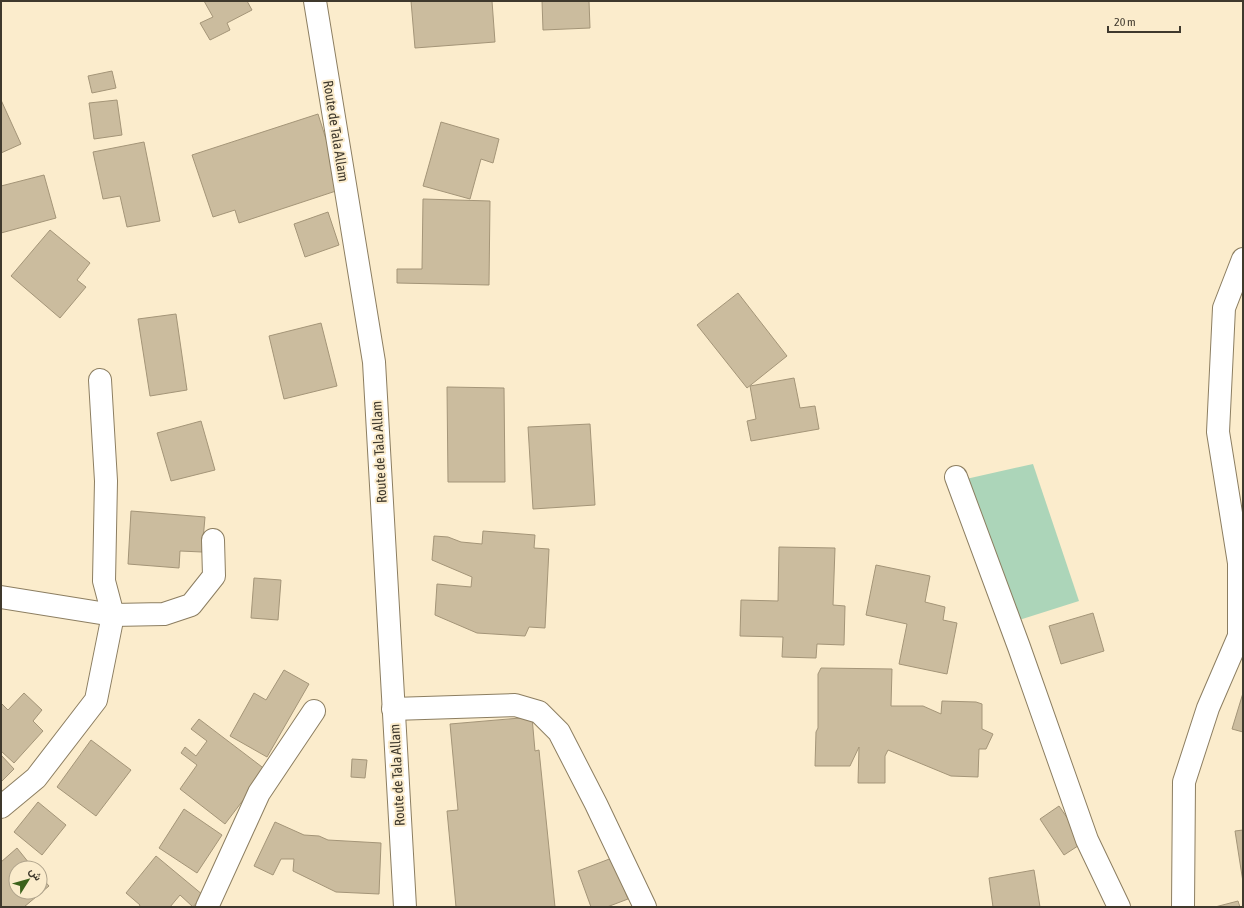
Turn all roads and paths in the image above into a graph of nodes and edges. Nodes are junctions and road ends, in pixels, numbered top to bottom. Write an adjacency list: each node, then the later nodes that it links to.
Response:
1 (315, 1): 8 (street, Route de Tala Allam)
2 (1243, 259): 15 (street)
3 (100, 380): 7 (street)
4 (956, 477): 14 (street)
5 (213, 540): 7 (street)
6 (1, 596): 7 (street)
7 (113, 615): 10 (street)
8 (393, 709): 12 (street, Route de Tala Allam); 13 (street)
9 (314, 711): 11 (street)
10 (1, 807)
11 (207, 907)
12 (404, 907)
13 (645, 907)
14 (1119, 907)
15 (1183, 907)

